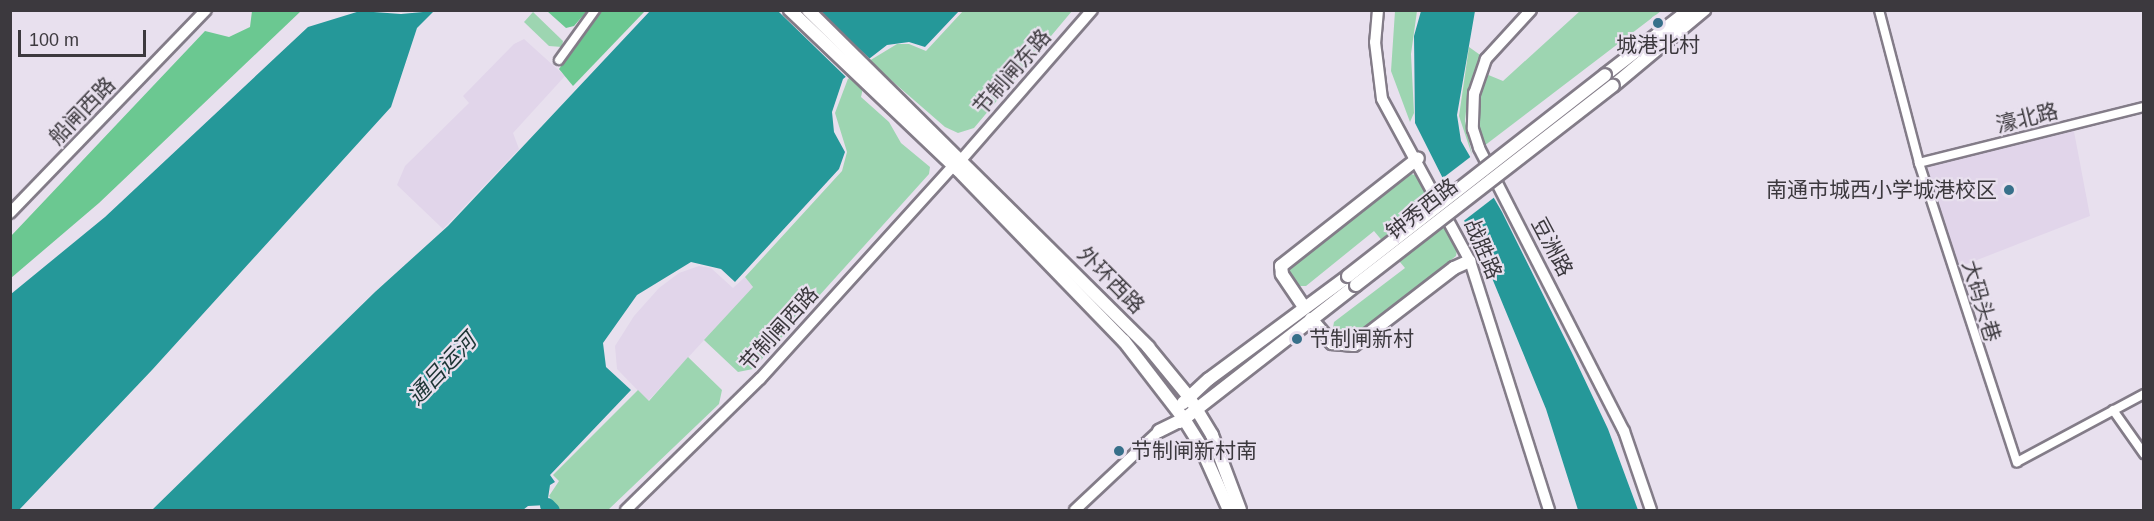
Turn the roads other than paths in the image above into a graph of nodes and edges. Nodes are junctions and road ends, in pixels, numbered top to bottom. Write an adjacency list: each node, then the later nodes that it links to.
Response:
1 (206, 10): 18 (street, 船闸西路)
2 (596, 10): 11 (street)
3 (790, 10): 14 (main road)
4 (808, 10): 14 (main road)
5 (1092, 10): 16 (street, 节制闸东路)
6 (1378, 10): 15 (street, 战胜路)
7 (1532, 10): 35 (street, 豆洲路)
8 (1689, 10): 12 (main road, 钟秀西路)
9 (1704, 10): 12 (main road, 钟秀西路)
10 (1879, 10): 17 (street, 大码头巷)
11 (560, 60)
12 (1609, 80): 20 (main road, 钟秀西路, bridge)
13 (2144, 107): 17 (street, 濠北路)
14 (905, 113): 16 (main road, 外环西路)
15 (1418, 158): 19 (street, 战胜路); 21 (main road)
16 (958, 162): 24 (main road, 外环西路); 27 (main road, 外环西路); 30 (street, 节制闸西路)
17 (1919, 163): 26 (street, 大码头巷)
18 (10, 213)
19 (1470, 261): 22 (main road); 34 (street, 战胜路)
20 (1352, 281): 21 (main road, 钟秀西路); 22 (main road, 钟秀西路)
21 (1304, 307): 24 (main road, 钟秀西路)
22 (1311, 319): 25 (main road, 钟秀西路)
23 (2144, 394): 26 (street, 大码头巷)
24 (1189, 397): 25 (main road, 外环西路); 27 (main road, 钟秀西路)
25 (1197, 409): 27 (main road, 钟秀西路); 33 (main road, 外环西路)
26 (2113, 410): 29 (street)
27 (1181, 414): 28 (main road); 32 (main road, 外环西路)
28 (1159, 431): 31 (street)
29 (2144, 454)
30 (626, 510)
31 (1075, 510)
32 (1229, 510)
33 (1240, 510)
34 (1549, 510)
35 (1651, 510)

